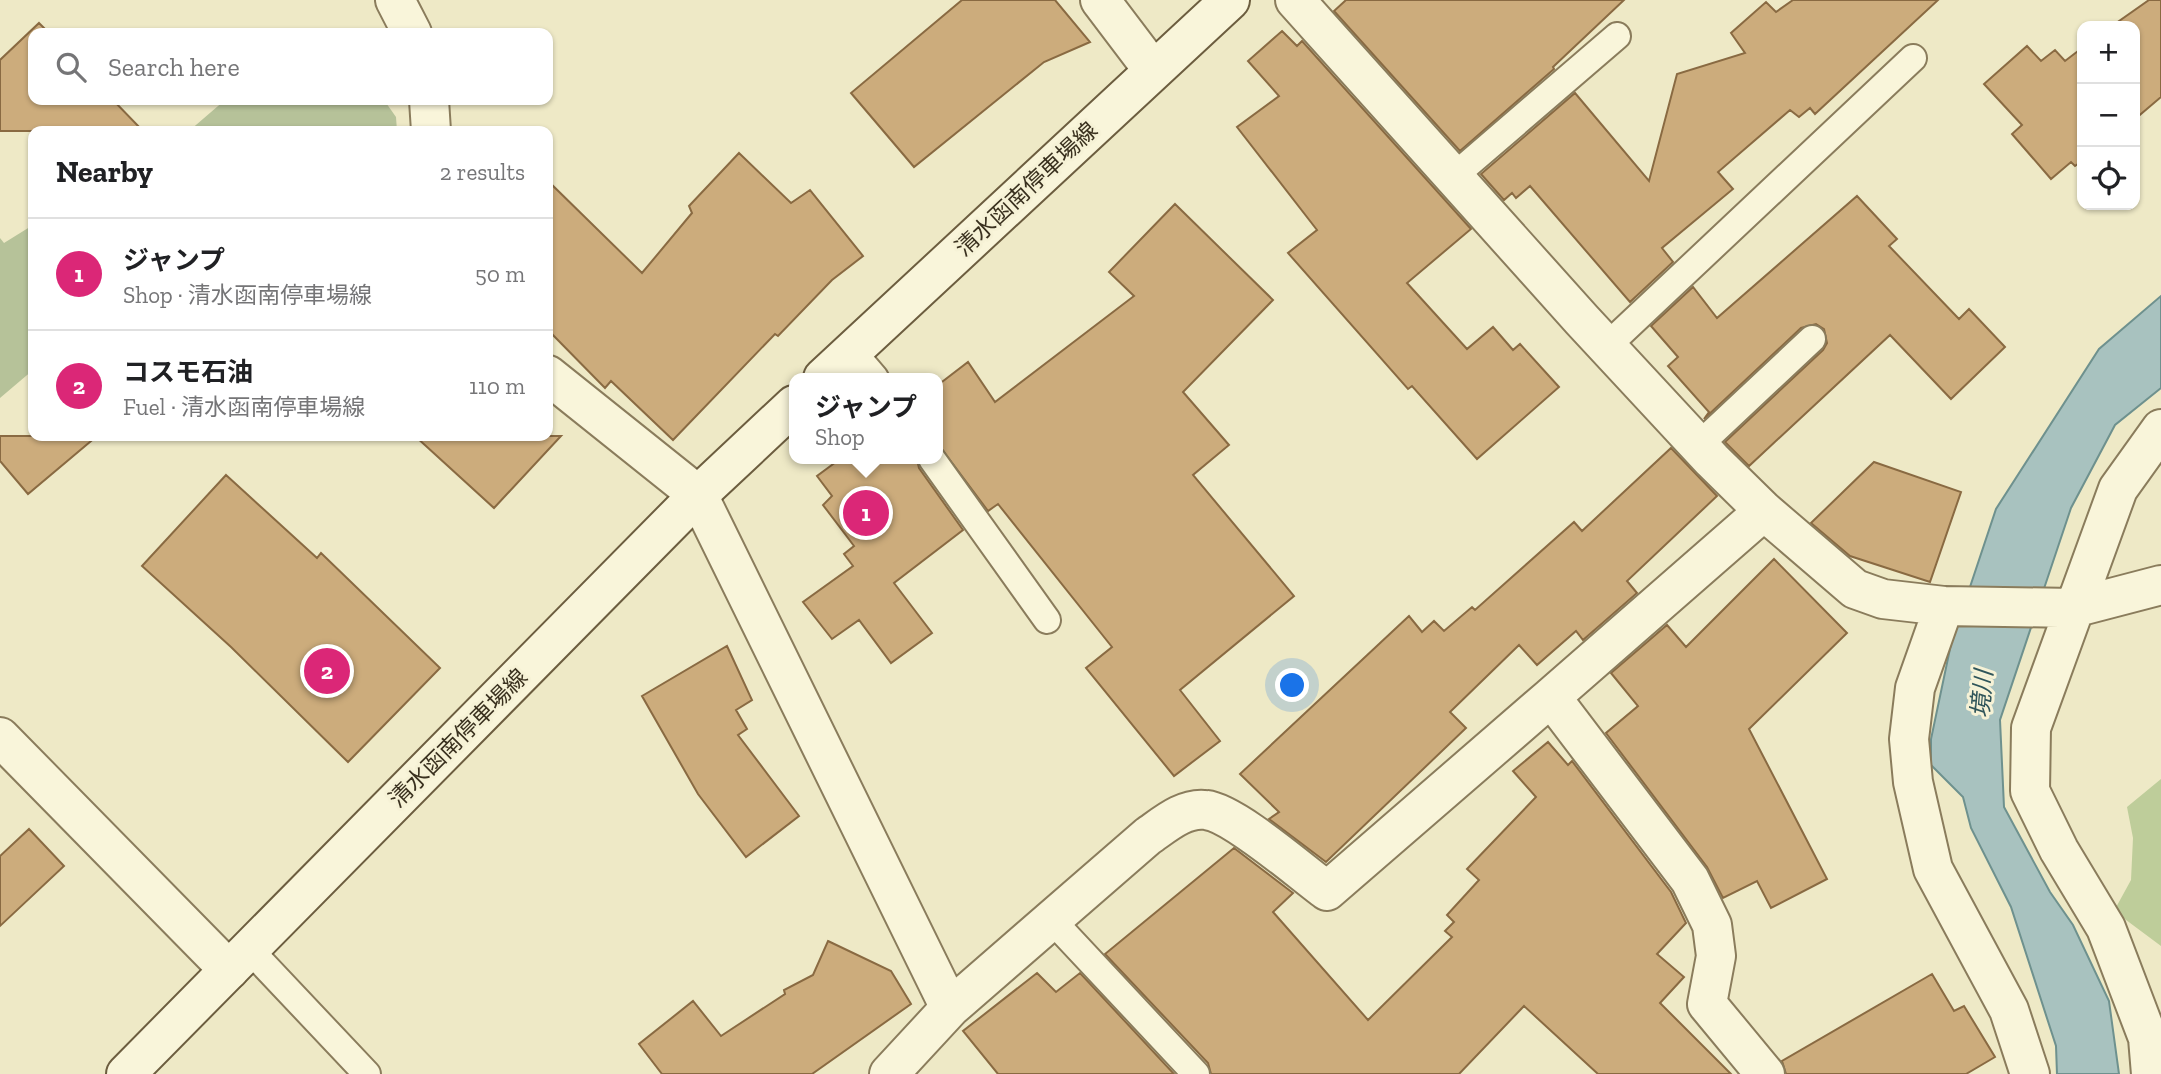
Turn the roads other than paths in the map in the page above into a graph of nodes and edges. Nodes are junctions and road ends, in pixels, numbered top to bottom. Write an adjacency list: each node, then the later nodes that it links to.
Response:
1 (395, 0): 5 (street)
2 (1100, 0): 8 (street)
3 (1230, 0): 8 (street, 清水函南停車場線)
4 (1295, 0): 11 (street)
5 (409, 28)
6 (1617, 36): 11 (lane)
7 (1913, 58): 13 (lane)
8 (1153, 70): 14 (street, 清水函南停車場線)
9 (429, 105): 10 (street)
10 (431, 126)
11 (1453, 177): 13 (street)
12 (1812, 339): 19 (lane)
13 (1606, 346): 19 (street)
14 (863, 365): 15 (street, 清水函南停車場線)
15 (838, 373)
16 (553, 379): 21 (street)
17 (789, 410): 21 (street, 清水函南停車場線)
18 (2161, 429): 25 (street)
19 (1699, 445): 22 (street)
20 (936, 464): 26 (lane)
21 (698, 495): 30 (street, 清水函南停車場線); 31 (street)
22 (1764, 512): 24 (street); 27 (street)
23 (2161, 585): 25 (street)
24 (1944, 606): 25 (street); 37 (street)
25 (2073, 608): 38 (street)
26 (1047, 620)
27 (1551, 697): 29 (street); 36 (street)
28 (0, 737): 30 (street)
29 (1050, 918): 31 (street); 35 (lane)
30 (239, 960): 32 (street, 清水函南停車場線); 33 (lane)
31 (950, 1008): 34 (street)
32 (126, 1074)
33 (367, 1074)
34 (889, 1074)
35 (1196, 1074)
36 (1765, 1074)
37 (2030, 1074)
38 (2151, 1074)

